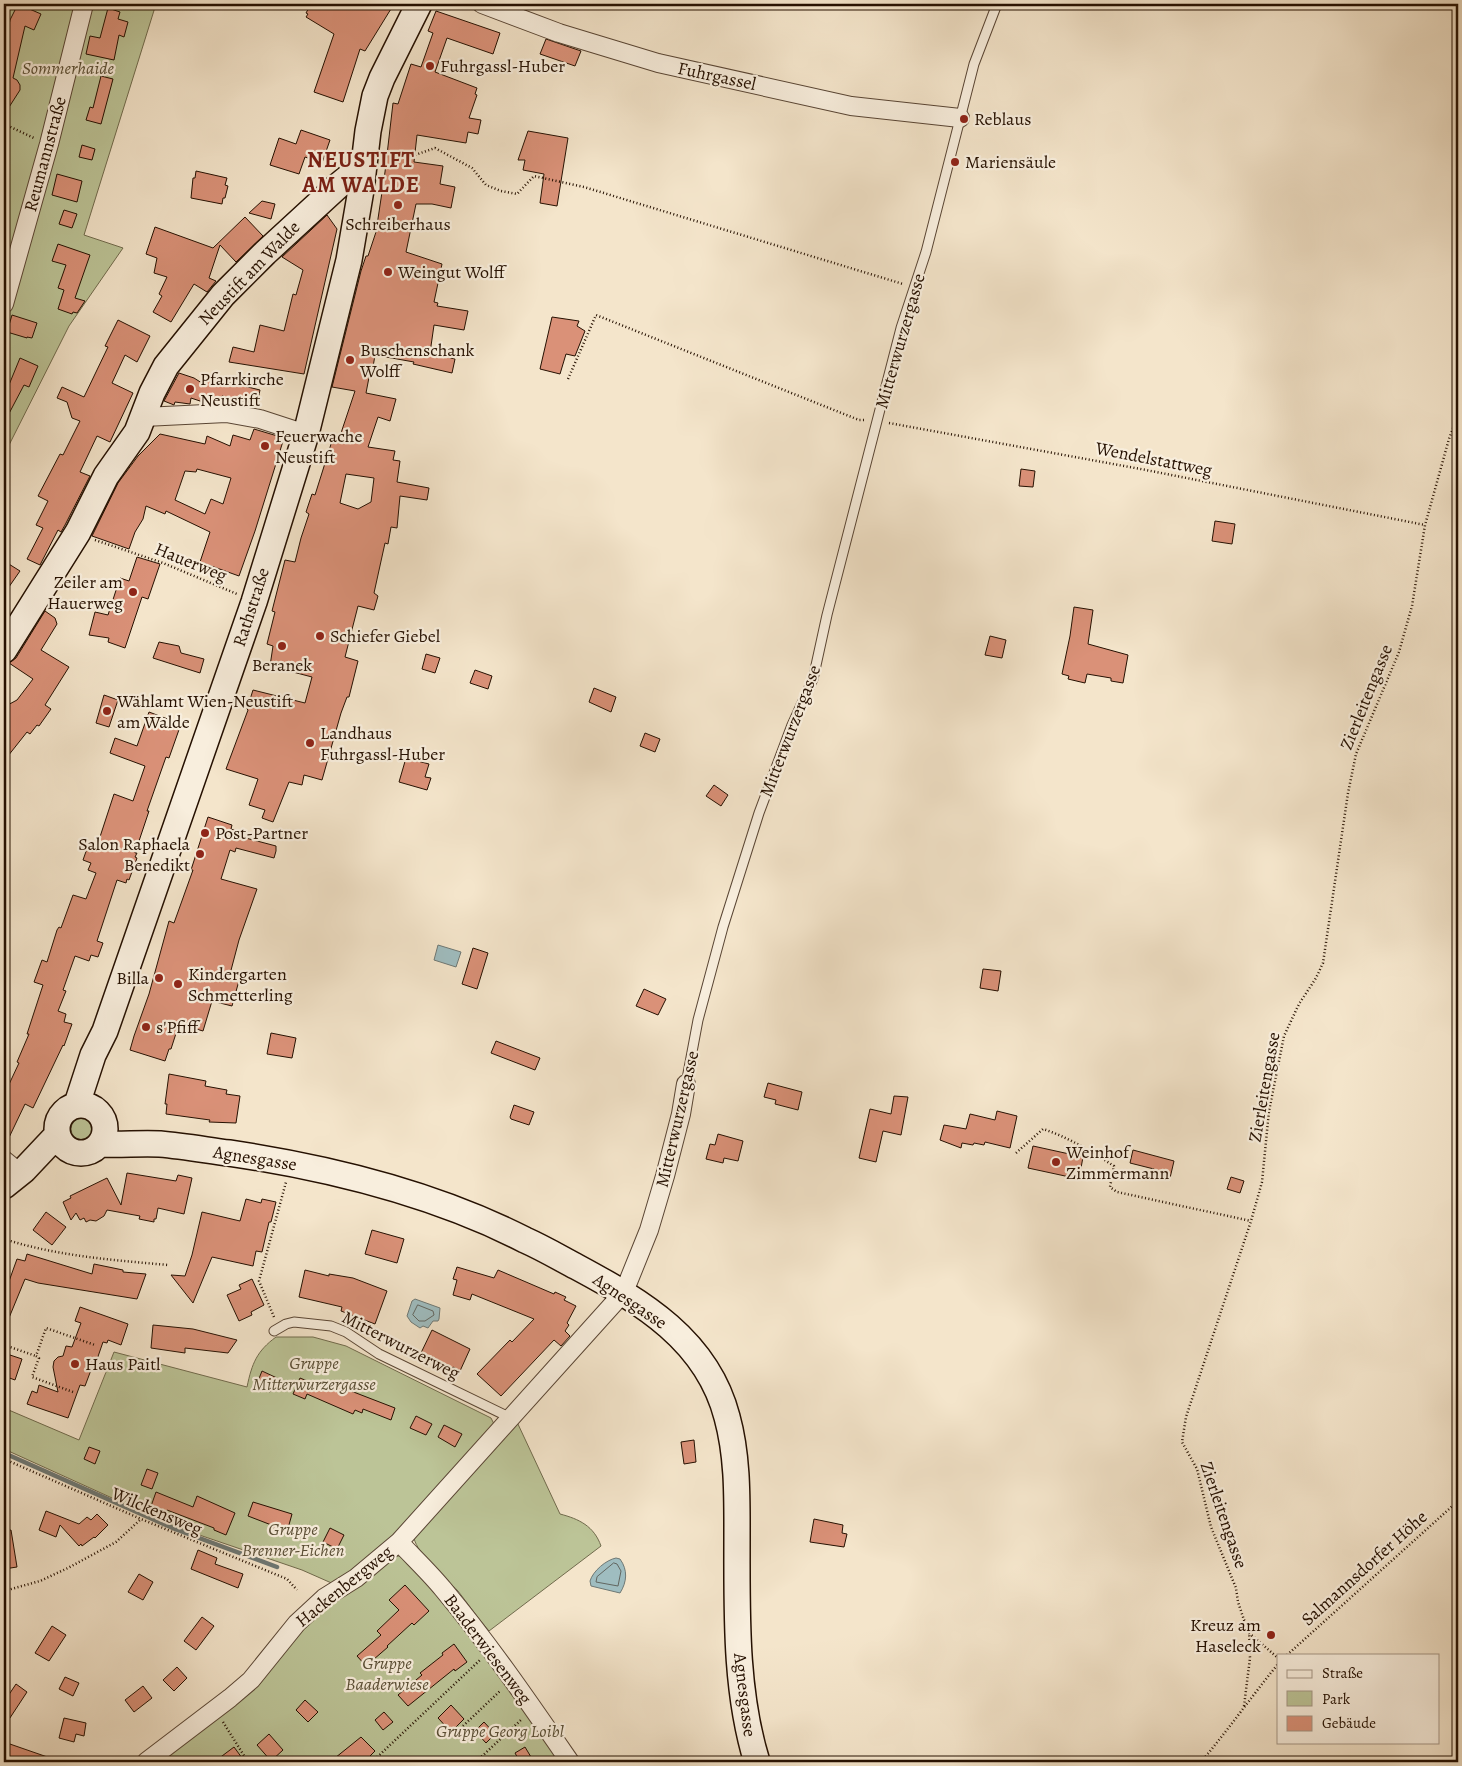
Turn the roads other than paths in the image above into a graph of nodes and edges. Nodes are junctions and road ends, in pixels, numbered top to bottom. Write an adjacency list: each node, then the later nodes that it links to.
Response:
1 (84, 4): 7 (street, Reumannstraße)
2 (419, 4): 6 (street)
3 (482, 4): 5 (street, Fuhrgassel)
4 (997, 4): 5 (lane, Mitterwurzergasse)
5 (960, 118): 11 (lane, Mitterwurzergasse)
6 (363, 172): 8 (street, Neustift am Walde); 9 (street, Rathstraße)
7 (4, 304)
8 (144, 417): 9 (street); 10 (street, Neustift am Walde)
9 (306, 434): 12 (street, Rathstraße)
10 (4, 650)
11 (686, 1084): 15 (street, Mitterwurzergasse)
12 (94, 1120): 13 (street); 13 (street); 15 (street, Agnesgasse)
13 (63, 1142): 14 (street)
14 (13, 1172)
15 (624, 1292): 17 (street, Mitterwurzergasse); 21 (street, Agnesgasse)
16 (276, 1330): 17 (lane, Mitterwurzerweg)
17 (510, 1418): 18 (street, Hackenbergweg)
18 (399, 1542): 19 (street, Hackenbergweg); 20 (street, Baaderwiesenweg)
19 (146, 1762)
20 (570, 1762)
21 (757, 1762)

